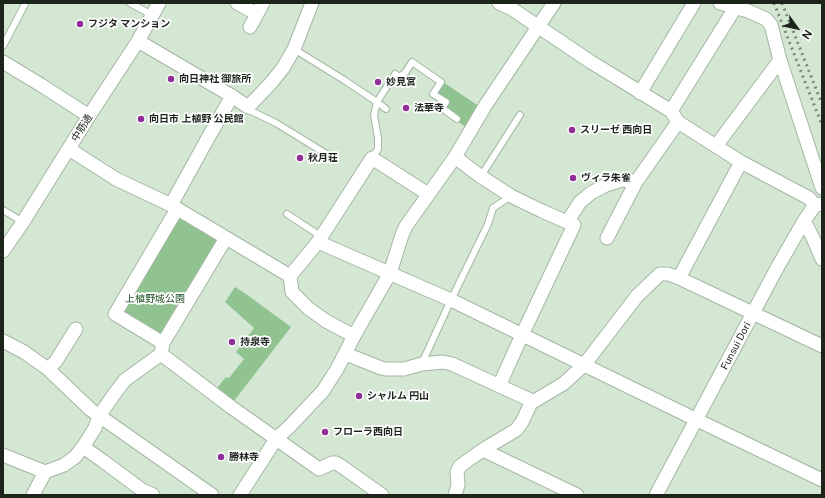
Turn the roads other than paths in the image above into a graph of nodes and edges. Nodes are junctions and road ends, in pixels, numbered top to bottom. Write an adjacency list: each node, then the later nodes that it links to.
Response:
1 (130, 3): 12 (lane)
2 (159, 3): 12 (street, 中筋通)
3 (237, 3): 11 (street)
4 (312, 3): 17 (street)
5 (499, 3): 13 (street)
6 (554, 3): 13 (street)
7 (694, 3): 20 (street)
8 (720, 3): 10 (street)
9 (25, 4): 16 (lane)
10 (741, 7): 18 (street); 27 (street)
11 (260, 9): 14 (street)
12 (152, 15): 15 (street, 中筋通)
13 (538, 26): 20 (street); 32 (street)
14 (250, 27)
15 (138, 41): 21 (street); 26 (street, 中筋通)
16 (3, 46)
17 (294, 49): 22 (lane); 23 (street)
18 (780, 60): 29 (street); 37 (street)
19 (3, 62): 26 (street)
20 (640, 93): 27 (street)
21 (232, 96): 23 (street); 41 (street)
22 (377, 102): 24 (lane); 28 (lane); 33 (lane)
23 (248, 107): 31 (lane)
24 (386, 109)
25 (520, 115): 35 (lane)
26 (89, 116): 30 (street, 中筋通)
27 (675, 117): 29 (street); 36 (street)
28 (456, 119)
29 (716, 146): 34 (street)
30 (69, 149): 41 (street); 46 (street, 中筋通)
31 (328, 155)
32 (455, 157): 35 (street); 38 (street)
33 (365, 161): 38 (street); 49 (street)
34 (741, 162): 40 (street); 54 (street)
35 (481, 176): 39 (street)
36 (636, 182): 45 (street); 48 (street)
37 (822, 188)
38 (428, 194): 52 (street)
39 (511, 196): 45 (street); 55 (lane)
40 (819, 204): 44 (street, Funsui Dori)
41 (174, 207): 47 (street); 62 (street)
42 (3, 210): 46 (lane)
43 (287, 214): 49 (lane)
44 (804, 220): 51 (street); 56 (street, Funsui Dori)
45 (568, 221): 58 (street)
46 (23, 222): 50 (street, 中筋通)
47 (226, 238): 53 (street); 62 (street)
48 (607, 238)
49 (320, 240): 52 (street); 53 (street)
50 (3, 251)
51 (822, 259)
52 (390, 273): 55 (street); 59 (street)
53 (290, 276): 59 (street)
54 (679, 278): 56 (street); 65 (street)
55 (451, 300): 58 (street); 64 (lane)
56 (753, 313): 61 (street); 70 (street, Funsui Dori)
57 (76, 329): 66 (street)
58 (522, 335): 65 (street); 67 (street)
59 (354, 336): 63 (street)
60 (3, 341): 66 (street)
61 (822, 346)
62 (162, 349): 69 (street); 71 (street)
63 (346, 354): 64 (street); 71 (street)
64 (422, 364): 67 (street)
65 (584, 365): 68 (street); 70 (street)
66 (48, 369): 69 (street)
67 (499, 386): 68 (street)
68 (531, 403): 73 (street)
69 (100, 416): 72 (street); 79 (street)
70 (697, 420): 76 (street); 84 (street, Funsui Dori)
71 (276, 439): 80 (street); 81 (street)
72 (83, 448): 75 (street); 78 (street)
73 (483, 450): 82 (street); 83 (street)
74 (3, 455): 75 (street)
75 (45, 472): 77 (street)
76 (822, 480)
77 (33, 495)
78 (153, 495)
79 (212, 495)
80 (240, 495)
81 (382, 495)
82 (456, 495)
83 (577, 495)
84 (656, 495)

